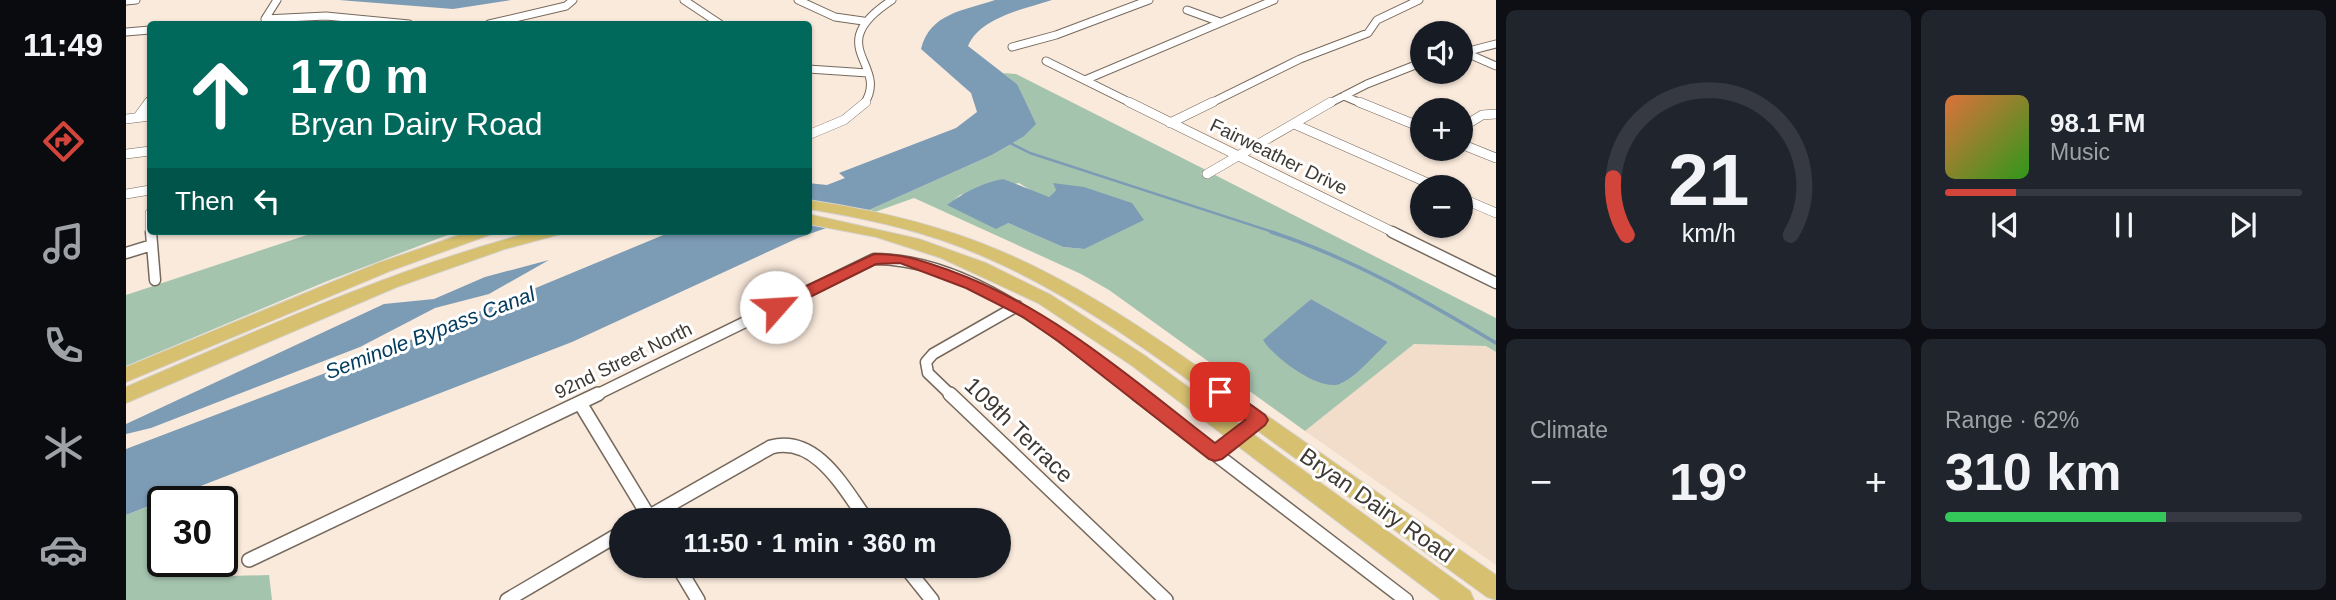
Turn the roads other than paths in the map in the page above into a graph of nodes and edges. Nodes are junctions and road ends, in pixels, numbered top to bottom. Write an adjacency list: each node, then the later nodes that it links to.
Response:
1 (136, 0): 10 (street)
2 (277, 0): 12 (street)
3 (573, 0): 15 (street)
4 (684, 0): 16 (street)
5 (798, 0): 17 (street)
6 (892, 0): 17 (street)
7 (1149, 0): 22 (street)
8 (1274, 0): 18 (street)
9 (1419, 0): 38 (street)
10 (126, 1)
11 (1188, 10): 18 (street)
12 (308, 16): 13 (street); 14 (street)
13 (305, 21)
14 (364, 21)
15 (502, 21)
16 (716, 21)
17 (863, 21): 29 (street)
18 (1220, 22): 30 (street)
19 (147, 30): 20 (street)
20 (126, 32)
21 (1496, 44): 23 (street)
22 (1012, 47)
23 (1473, 50)
24 (1473, 57): 26 (street)
25 (1046, 61): 30 (street, Fairweather Drive)
26 (1496, 65)
27 (1410, 66): 31 (street)
28 (812, 69): 29 (street)
29 (868, 74): 41 (street)
30 (1085, 80): 38 (street, Fairweather Drive)
31 (1344, 96): 39 (street); 40 (street)
32 (147, 104): 35 (street)
33 (1496, 114): 37 (street)
34 (147, 116): 35 (street)
35 (138, 117): 36 (street)
36 (126, 119)
37 (1473, 121)
38 (1170, 123): 45 (street, Fairweather Drive)
39 (1410, 123)
40 (1294, 124): 45 (street); 48 (street)
41 (812, 133)
42 (1473, 149): 46 (street)
43 (147, 151): 44 (street)
44 (126, 154)
45 (1240, 156): 47 (street); 61 (street, Fairweather Drive)
46 (1496, 158)
47 (1207, 174)
48 (1410, 175)
49 (147, 190): 50 (street)
50 (126, 194)
51 (1473, 203): 53 (street)
52 (812, 205): 66 (main road, Bryan Dairy Road)
53 (1496, 214)
54 (812, 220): 67 (main road, Bryan Dairy Road)
55 (151, 235): 58 (street)
56 (475, 235): 63 (main road)
57 (539, 235): 64 (main road)
58 (152, 245): 59 (street); 60 (street)
59 (126, 253)
60 (155, 280)
61 (1496, 284)
62 (1017, 306): 65 (street, 92nd Street North); 68 (street); 80 (street, 109th Terrace)
63 (126, 374)
64 (126, 395)
65 (580, 403): 69 (street); 73 (street, 92nd Street North)
66 (1258, 420): 67 (street); 76 (main road, Bryan Dairy Road)
67 (1238, 436): 68 (street); 82 (main road, Bryan Dairy Road)
68 (1215, 453): 81 (street)
69 (642, 508)
70 (667, 508): 71 (street)
71 (857, 508)
72 (609, 540): 77 (street)
73 (249, 560)
74 (685, 578): 78 (street)
75 (914, 578): 79 (street)
76 (1496, 589)
77 (507, 600)
78 (698, 600)
79 (932, 600)
80 (1166, 600)
81 (1406, 600)
82 (1461, 600)

